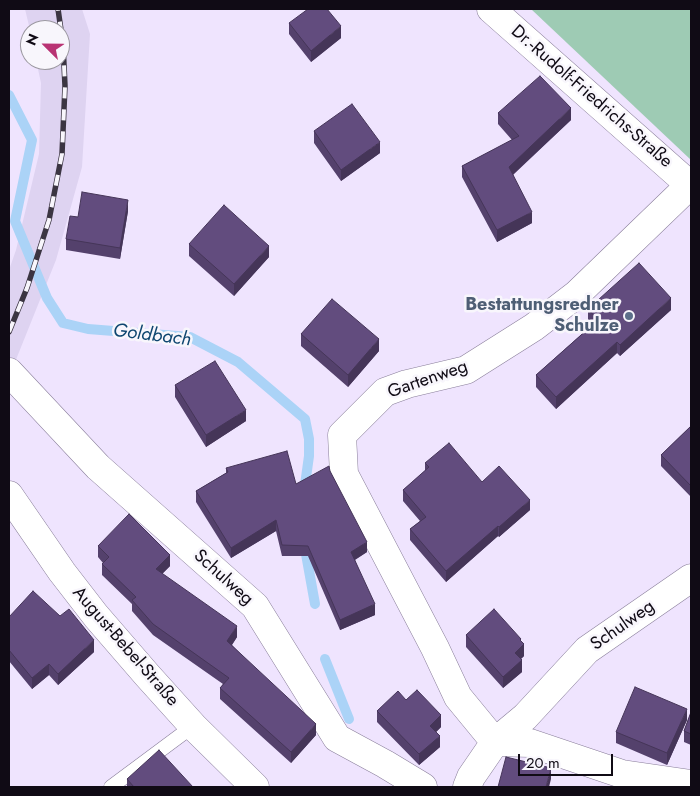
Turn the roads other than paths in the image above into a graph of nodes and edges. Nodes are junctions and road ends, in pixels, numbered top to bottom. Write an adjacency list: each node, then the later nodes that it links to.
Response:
1 (491, 9): 2 (street, Dr.-Rudolf-Friedrichs-Straße)
2 (691, 185): 7 (street, Gartenweg)
3 (9, 372): 11 (street, Schulweg)
4 (9, 495): 6 (street, August-Bebel-Straße)
5 (691, 578): 7 (street, Schulweg)
6 (193, 726): 9 (lane); 10 (street, August-Bebel-Straße)
7 (495, 742): 8 (street); 12 (street, Schulweg)
8 (691, 784)
9 (111, 787)
10 (255, 787)
11 (423, 787)
12 (467, 787)

